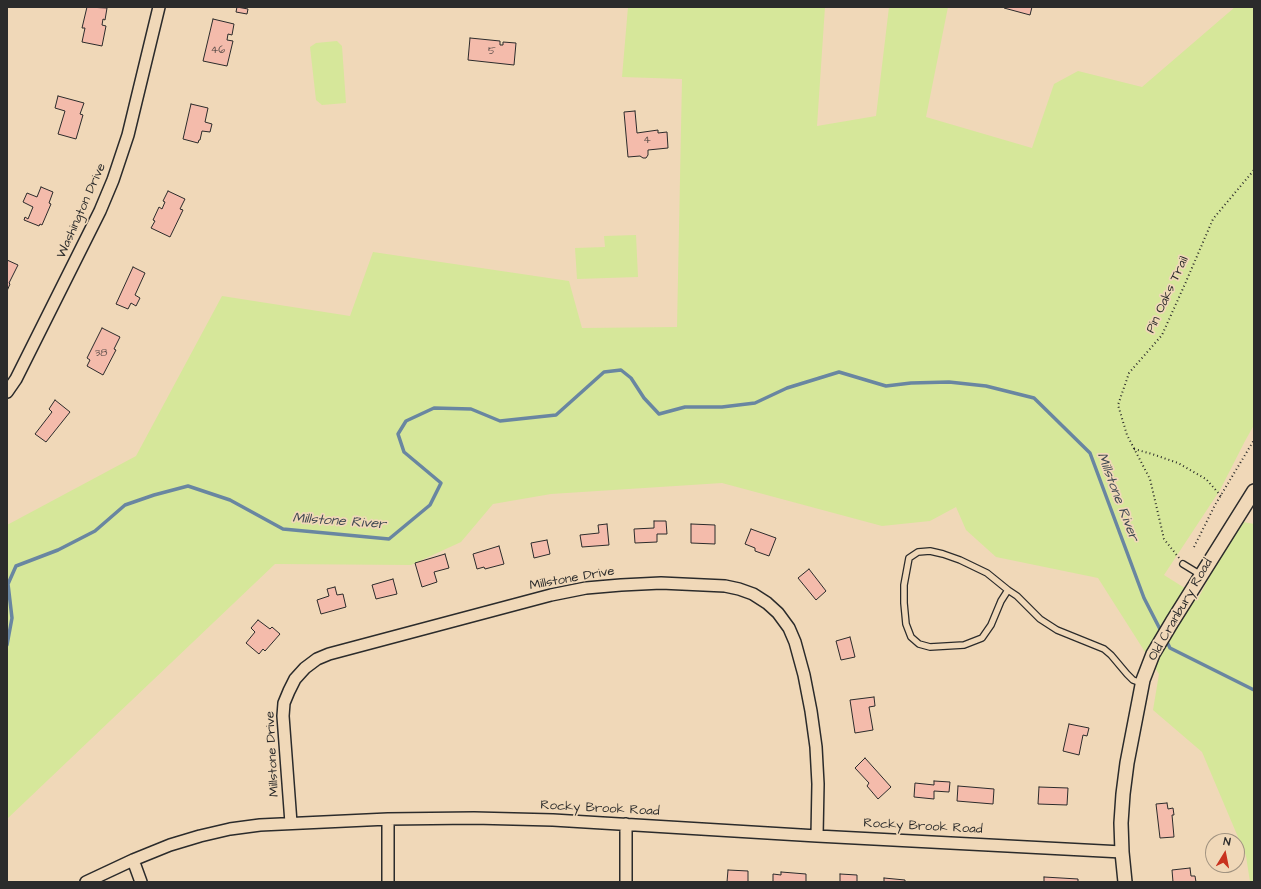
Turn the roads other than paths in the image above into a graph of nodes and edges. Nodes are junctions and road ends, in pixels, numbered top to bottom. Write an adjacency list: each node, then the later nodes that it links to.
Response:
1 (159, 7): 2 (street, Washington Drive)
2 (7, 392)
3 (1254, 491): 5 (street, Old Cranbury Road)
4 (1183, 564): 5 (lane)
5 (1201, 575): 7 (street, Old Cranbury Road)
6 (1008, 590): 6 (lane); 7 (lane)
7 (1142, 684): 12 (street, Old Cranbury Road)
8 (388, 819): 9 (street, Rocky Brook Road); 10 (street, Rocky Brook Road); 16 (street)
9 (291, 823): 11 (street, Millstone Drive); 13 (street, Rocky Brook Road)
10 (626, 824): 11 (street, Rocky Brook Road); 17 (street)
11 (817, 836): 12 (street, Rocky Brook Road)
12 (1122, 852): 18 (street, Old Cranbury Road)
13 (133, 860): 14 (street, Rocky Brook Road); 15 (street)
14 (86, 882)
15 (141, 882)
16 (388, 882)
17 (626, 882)
18 (1125, 882)

